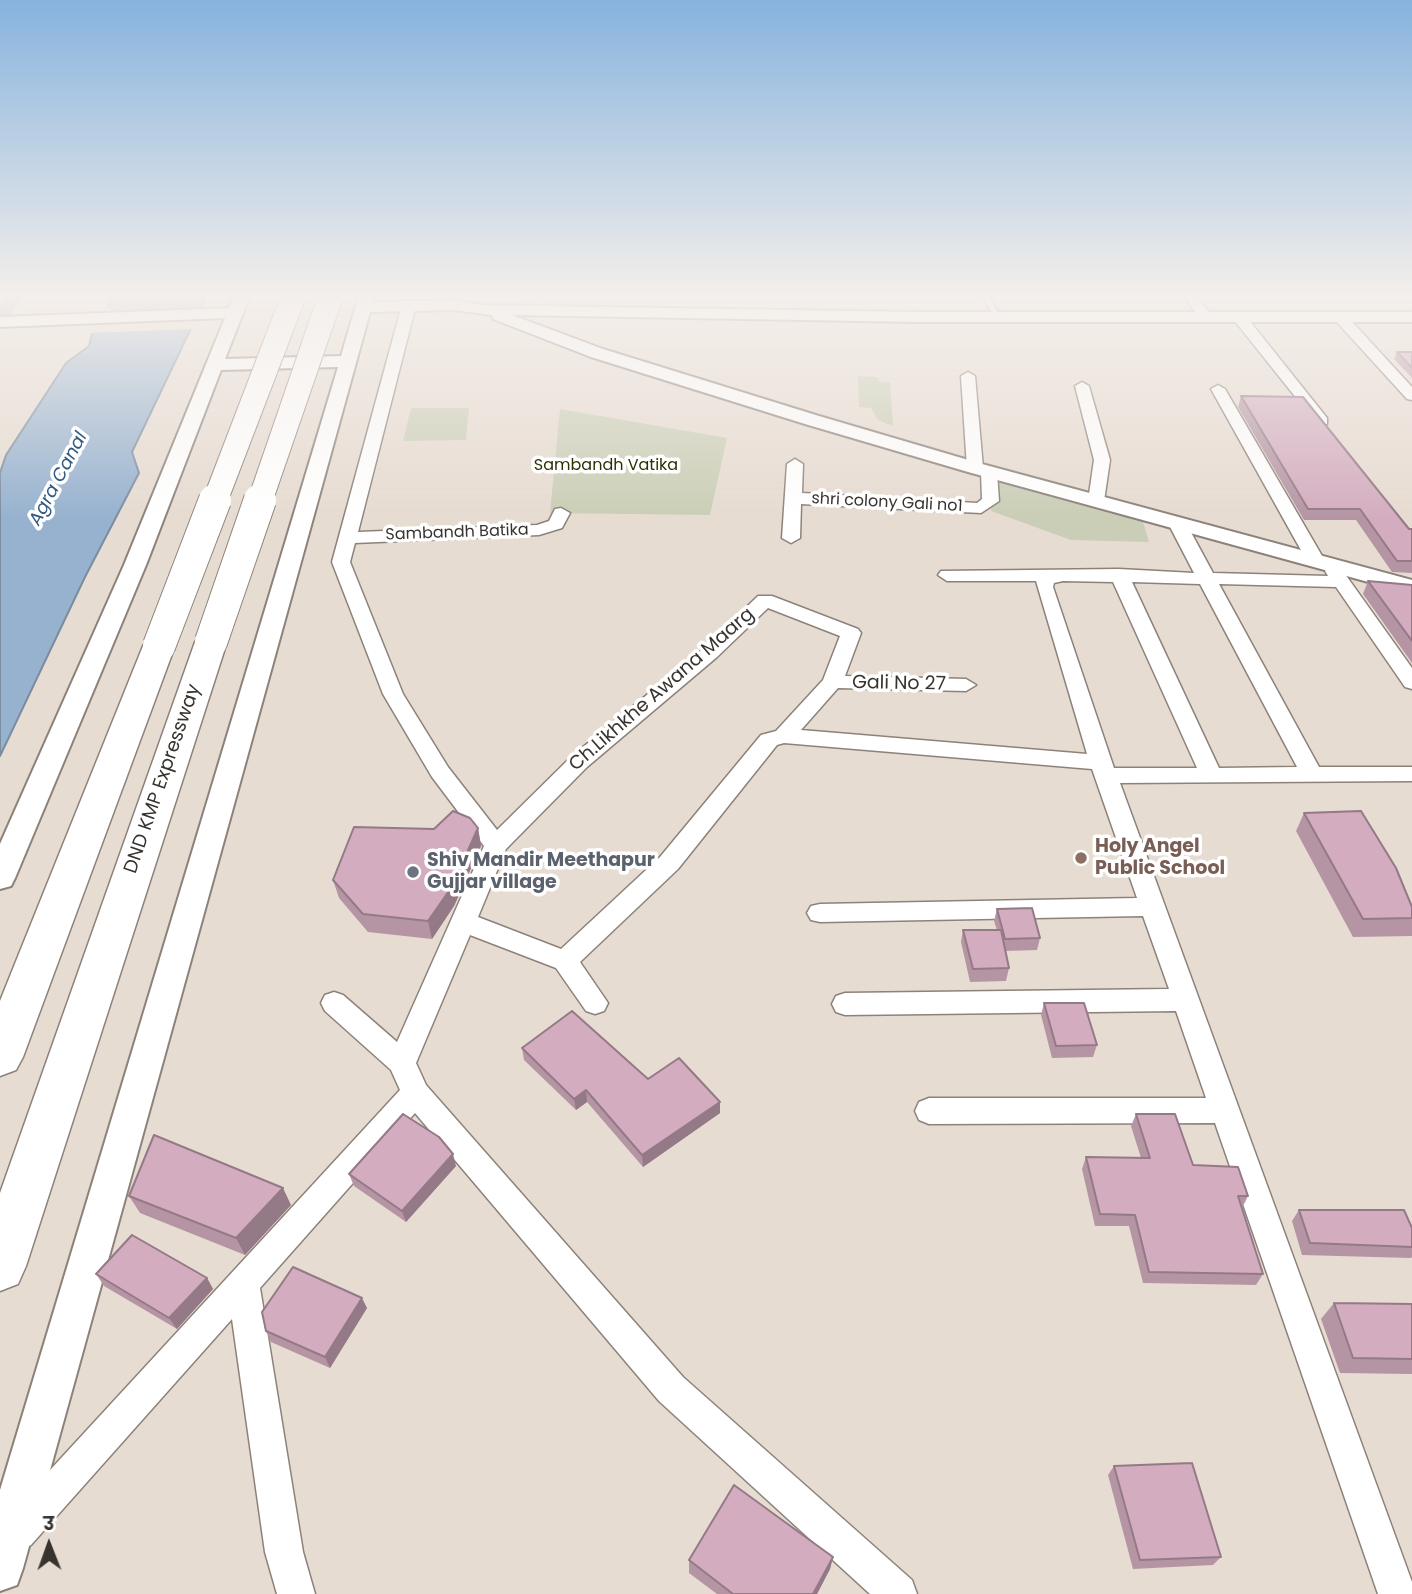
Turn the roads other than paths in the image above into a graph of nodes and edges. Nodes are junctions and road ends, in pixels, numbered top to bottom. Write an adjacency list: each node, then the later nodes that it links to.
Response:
1 (211, 369): 37 (street)
2 (265, 369): 46 (highway, bridge)
3 (305, 369): 51 (highway, DND KMP Expressway, bridge)
4 (346, 369): 53 (street)
5 (391, 369): 20 (street)
6 (651, 369): 15 (street)
7 (1281, 369): 13 (street)
8 (1388, 369): 12 (street)
9 (968, 376): 15 (street)
10 (1082, 386): 17 (street)
11 (1218, 389): 22 (street)
12 (1412, 396)
13 (1334, 436)
14 (795, 464): 16 (street, shri colony Gali no1)
15 (982, 470): 16 (street, shri colony Gali no1); 17 (street)
16 (793, 498): 21 (street, shri colony Gali no1)
17 (1096, 501): 19 (street)
18 (561, 513): 20 (street, Sambandh Batika)
19 (1177, 523): 22 (street); 26 (street)
20 (346, 538): 36 (street)
21 (791, 538)
22 (1329, 570): 26 (street); 27 (street); 29 (street)
23 (947, 575): 25 (street)
24 (1119, 575): 25 (street); 26 (street); 34 (street)
25 (1052, 576): 32 (street)
26 (1208, 577): 35 (street)
27 (1412, 587)
28 (832, 682): 30 (street, Gali No 27); 31 (street, Ch.Likhkhe Awana Maarg); 36 (street, Ch.Likhkhe Awana Maarg)
29 (1412, 683)
30 (966, 685)
31 (784, 736): 32 (street); 41 (street, Ch.Likhkhe Awana Maarg)
32 (1104, 769): 34 (street); 38 (street)
33 (1412, 774): 35 (street)
34 (1211, 775): 35 (street)
35 (1311, 775)
36 (496, 845): 40 (street)
37 (0, 878)
38 (1153, 907): 39 (street); 42 (street)
39 (820, 913)
40 (464, 922): 41 (street); 47 (street)
41 (565, 961): 44 (street)
42 (1186, 1000): 45 (street); 49 (street)
43 (334, 1003): 47 (street)
44 (595, 1003)
45 (845, 1004)
46 (0, 1057)
47 (402, 1063): 48 (street)
48 (415, 1093): 52 (street); 55 (street)
49 (1225, 1110): 50 (street); 56 (street)
50 (929, 1111)
51 (0, 1266)
52 (243, 1284): 53 (street); 54 (street)
53 (3, 1556)
54 (296, 1594)
55 (898, 1594)
56 (1397, 1594)

